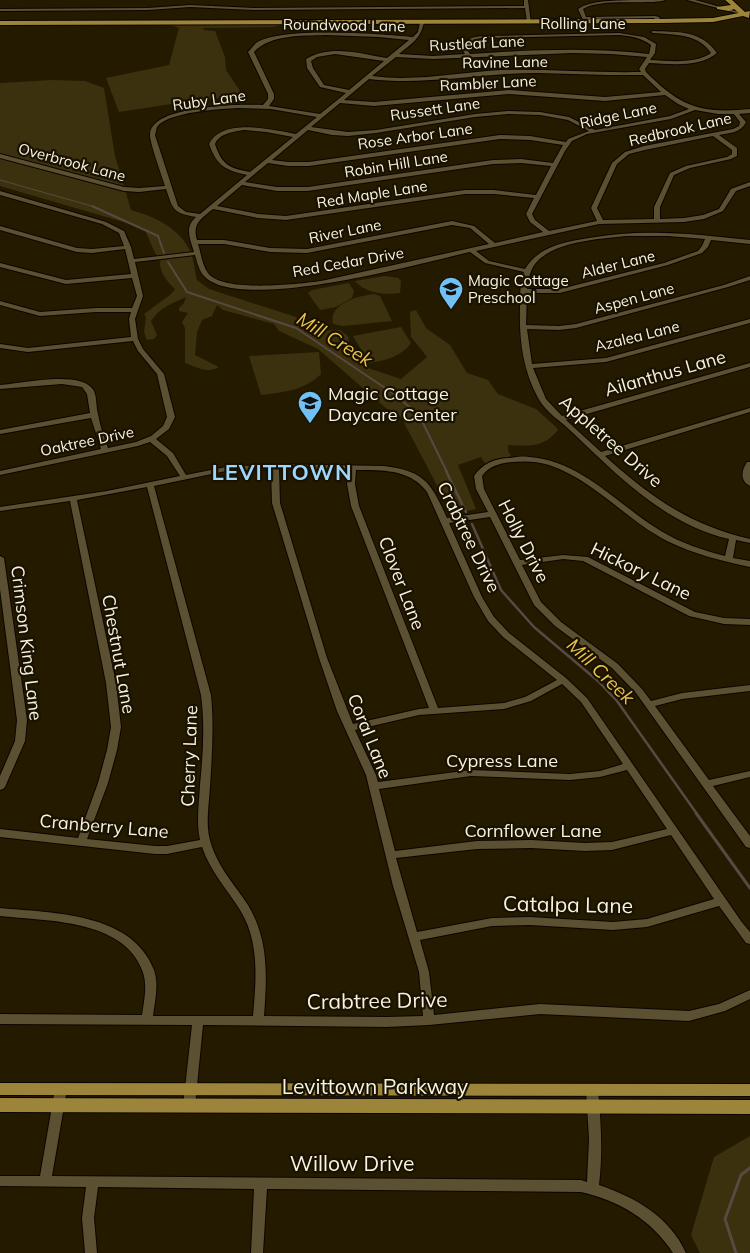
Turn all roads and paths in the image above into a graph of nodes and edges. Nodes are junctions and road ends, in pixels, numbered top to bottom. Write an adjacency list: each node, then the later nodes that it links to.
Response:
1 (197, 0): 7 (street)
2 (526, 0): 9 (street)
3 (658, 0): 4 (street); 15 (street)
4 (662, 0)
5 (689, 0): 10 (street)
6 (728, 0): 8 (main road)
7 (196, 6): 11 (street); 12 (street)
8 (734, 6): 10 (main road); 13 (main road)
9 (526, 7): 11 (street); 20 (street)
10 (719, 8): 13 (street)
11 (254, 9): 18 (street)
12 (0, 10)
13 (747, 14): 14 (main road); 17 (main road)
14 (750, 19)
15 (585, 20): 16 (main road); 17 (street); 20 (main road)
16 (650, 21): 17 (main road); 22 (street)
17 (659, 21)
18 (252, 22): 19 (main road); 21 (main road)
19 (422, 22): 20 (main road); 24 (street)
20 (529, 22)
21 (0, 23)
22 (653, 32): 23 (street); 27 (street)
23 (642, 38): 26 (street, Rolling Lane); 27 (street, Rolling Lane)
24 (414, 39): 25 (street); 34 (street, Roundwood Lane)
25 (395, 54): 26 (street, Rustleaf Lane); 28 (street)
26 (468, 55): 27 (street, Rustleaf Lane)
27 (648, 58): 29 (street)
28 (388, 60): 30 (street); 31 (street)
29 (644, 73): 30 (street, Ravine Lane); 32 (street)
30 (368, 77): 31 (street)
31 (350, 92): 33 (street)
32 (667, 93): 33 (street, Rambler Lane); 35 (street)
33 (339, 101): 38 (street)
34 (265, 107): 38 (street, Ruby Lane); 50 (street, Ruby Lane)
35 (693, 109): 37 (street); 40 (street, Ridge Lane)
36 (750, 111): 37 (street)
37 (735, 112): 41 (street, Redbrook Lane)
38 (321, 116): 39 (street)
39 (307, 128): 40 (street, Russett Lane); 42 (street)
40 (594, 131): 43 (street, Ridge Lane)
41 (714, 134): 55 (street); 57 (street, Redbrook Lane)
42 (297, 136): 45 (street); 47 (street)
43 (567, 144): 45 (street, Rose Arbor Lane); 46 (street, Ridge Lane)
44 (0, 156): 50 (street, Overbrook Lane)
45 (267, 161): 47 (street)
46 (554, 165): 48 (street, Robin Hill Lane); 52 (street, Ridge Lane)
47 (252, 174): 48 (street)
48 (241, 182): 53 (street)
49 (750, 184): 56 (street, Red Cedar Drive)
50 (169, 187): 54 (street, Ruby Lane)
51 (0, 193): 65 (street, Oaktree Drive)
52 (537, 197): 53 (street, Red Maple Lane); 59 (street, Ridge Lane)
53 (212, 207): 54 (street)
54 (200, 216): 62 (street, Red Cedar Drive)
55 (657, 220): 56 (street, Red Cedar Drive); 57 (street, Red Cedar Drive)
56 (684, 220): 60 (street)
57 (601, 222): 59 (street, Red Cedar Drive)
58 (0, 228): 65 (street)
59 (548, 233): 64 (street, Red Cedar Drive)
60 (684, 235): 61 (street); 70 (street)
61 (709, 238): 63 (street); 73 (street, Alder Lane)
62 (194, 242): 64 (street, River Lane); 67 (street, Red Cedar Drive)
63 (750, 242)
64 (494, 245): 66 (street, Red Cedar Drive)
65 (128, 247): 68 (street, Oaktree Drive)
66 (471, 250): 67 (street, Red Cedar Drive); 70 (street)
67 (198, 254): 68 (street)
68 (131, 260): 71 (street, Oaktree Drive)
69 (0, 265): 71 (street)
70 (526, 271): 73 (street, Appletree Drive)
71 (135, 276): 75 (street, Oaktree Drive)
72 (750, 278): 77 (street, Aspen Lane)
73 (523, 291): 77 (street, Appletree Drive)
74 (0, 303): 75 (street)
75 (134, 310): 78 (street, Oaktree Drive)
76 (750, 321): 81 (street, Azalea Lane)
77 (522, 327): 81 (street, Appletree Drive)
78 (135, 338): 79 (street); 87 (street, Oaktree Drive)
79 (0, 346)
80 (750, 365): 85 (street, Ailanthus Lane)
81 (529, 366): 85 (street, Appletree Drive)
82 (0, 387): 84 (street)
83 (750, 410): 89 (street)
84 (94, 415): 86 (street); 88 (street)
85 (560, 419): 89 (street, Appletree Drive)
86 (0, 432)
87 (152, 440): 88 (street, Oaktree Drive); 94 (street)
88 (106, 451): 93 (street, Oaktree Drive)
89 (600, 455): 101 (street, Appletree Drive)
90 (750, 464): 96 (street)
91 (275, 466): 92 (street, Crabtree Drive); 94 (street, Crabtree Drive); 112 (street, Coral Lane)
92 (352, 467): 100 (street, Crabtree Drive); 111 (street, Clover Lane)
93 (0, 473)
94 (184, 477): 95 (street, Crabtree Drive)
95 (150, 484): 97 (street, Crabtree Drive); 121 (street, Cherry Lane)
96 (750, 484)
97 (73, 498): 98 (street, Crabtree Drive); 120 (street, Chestnut Lane)
98 (0, 509)
99 (492, 514): 100 (street); 104 (street, Holly Drive); 105 (street, Holly Drive)
100 (444, 521): 108 (street, Crabtree Drive)
101 (732, 537): 102 (street, Appletree Drive); 104 (street)
102 (750, 541)
103 (0, 558): 117 (street, Crimson King Lane)
104 (728, 560): 106 (street, Holly Drive)
105 (518, 563): 107 (street, Hickory Lane); 110 (street, Holly Drive)
106 (750, 564)
107 (750, 622)
108 (563, 680): 111 (street); 113 (street, Crabtree Drive)
109 (750, 688): 110 (street)
110 (649, 704): 115 (street, Holly Drive)
111 (434, 710): 112 (street)
112 (350, 728): 116 (street, Coral Lane)
113 (630, 766): 116 (street, Cypress Lane); 118 (street, Crabtree Drive)
114 (750, 774): 115 (street)
115 (707, 784): 122 (street, Holly Drive)
116 (374, 786): 123 (street, Coral Lane)
117 (0, 787)
118 (674, 831): 123 (street, Cornflower Lane); 124 (street, Crabtree Drive)
119 (0, 833): 120 (street, Cranberry Lane)
120 (81, 842): 121 (street, Cranberry Lane)
121 (205, 843): 133 (street, Cherry Lane)
122 (750, 844)
123 (391, 855): 126 (street, Coral Lane)
124 (722, 901): 126 (street, Catalpa Lane); 127 (street, Crabtree Drive)
125 (0, 912): 130 (street)
126 (413, 937): 132 (street, Coral Lane)
127 (750, 940)
128 (750, 994): 132 (street, Crabtree Drive)
129 (0, 1019): 130 (street, Crabtree Drive)
130 (147, 1019): 131 (street, Crabtree Drive)
131 (198, 1020): 133 (street, Crabtree Drive); 136 (street)
132 (429, 1020): 133 (street, Crabtree Drive)
133 (258, 1021)
134 (0, 1089): 135 (main road, Levittown Parkway)
135 (61, 1089): 136 (main road, Levittown Parkway); 140 (street)
136 (191, 1090): 137 (main road, Levittown Parkway); 141 (street)
137 (592, 1090): 138 (main road, Levittown Parkway); 142 (street)
138 (750, 1090)
139 (0, 1105): 140 (main road, Levittown Parkway)
140 (58, 1106): 141 (main road, Levittown Parkway); 145 (street)
141 (189, 1106): 142 (main road, Levittown Parkway)
142 (594, 1107): 143 (main road, Levittown Parkway); 148 (street)
143 (750, 1107)
144 (0, 1182): 145 (street, Willow Drive)
145 (45, 1182): 146 (street, Willow Drive)
146 (93, 1182): 147 (street, Willow Drive); 149 (street)
147 (260, 1183): 148 (street, Willow Drive); 150 (street)
148 (593, 1188): 151 (street, Willow Drive)
149 (91, 1253)
150 (257, 1253)
151 (680, 1253)

